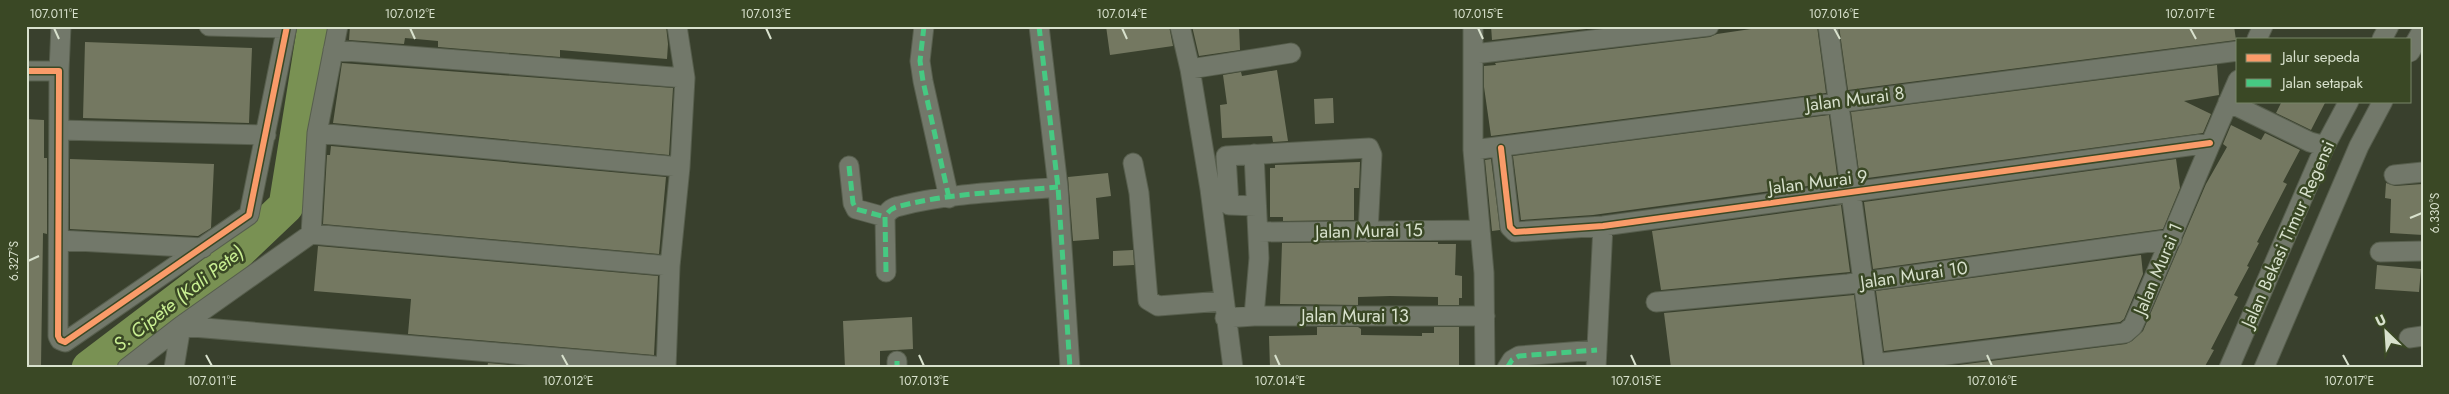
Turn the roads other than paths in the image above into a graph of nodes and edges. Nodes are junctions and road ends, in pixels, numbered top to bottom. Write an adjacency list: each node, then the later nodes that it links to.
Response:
1 (61, 26): 24 (street)
2 (209, 26): 13 (street)
3 (338, 26): 18 (street)
4 (677, 26): 25 (street)
5 (924, 26): 46 (street)
6 (1039, 26): 44 (street)
7 (1180, 26): 22 (street)
8 (1473, 26): 21 (street)
9 (1709, 26): 21 (street)
10 (1828, 26): 27 (street)
11 (2263, 26): 15 (street)
12 (2389, 26): 16 (street)
13 (286, 27): 33 (street)
14 (2423, 29): 17 (street)
15 (2257, 38)
16 (2383, 38)
17 (2412, 48)
18 (333, 50): 25 (street); 32 (street)
19 (2236, 51): 27 (street, Jalan Murai 8)
20 (1291, 53): 22 (street)
21 (1474, 54): 37 (street)
22 (1190, 68): 63 (street)
23 (26, 71): 24 (street)
24 (59, 71): 31 (street)
25 (685, 78): 41 (street)
26 (2236, 84): 28 (street, Jalan Murai 1)
27 (1838, 102): 36 (street, Jalan Murai 8); 45 (street)
28 (2228, 102): 34 (street, Jalan Murai 1); 35 (street)
29 (2348, 102): 35 (street, Jalan Bekasi Timur Regensi)
30 (2382, 102): 77 (street, Jalan Bekasi Timur Regensi)
31 (59, 130): 33 (street); 55 (street)
32 (317, 133): 41 (street); 53 (street)
33 (266, 135): 56 (street)
34 (2210, 142): 45 (street, Jalan Murai 9); 54 (street, Jalan Murai 1)
35 (2325, 146): 76 (street, Jalan Bekasi Timur Regensi)
36 (1501, 148): 37 (street, Jalan Murai 8); 49 (street, Jalan Murai 9)
37 (1473, 150): 50 (street)
38 (1254, 154): 47 (street); 47 (street); 52 (street)
39 (1133, 162): 63 (street, Jalan Murai 13)
40 (849, 166): 48 (street)
41 (680, 167): 59 (street)
42 (2423, 172): 43 (street)
43 (2394, 174)
44 (1058, 187): 46 (street); 72 (street)
45 (1852, 193): 49 (street, Jalan Murai 9); 61 (street)
46 (949, 198): 48 (street)
47 (1256, 206): 51 (street)
48 (885, 217): 60 (street)
49 (1603, 226): 67 (street)
50 (1480, 230): 52 (street, Jalan Murai 15); 65 (street)
51 (1258, 232): 52 (street, Jalan Murai 15); 64 (street)
52 (1368, 232)
53 (311, 234): 59 (street); 66 (street)
54 (2172, 239): 61 (street, Jalan Murai 10); 68 (street, Jalan Murai 1)
55 (59, 240): 56 (street); 56 (street)
56 (202, 248)
57 (2423, 250): 58 (street)
58 (2380, 252)
59 (670, 266): 69 (street)
60 (886, 272)
61 (1863, 282): 62 (street, Jalan Murai 10); 68 (street)
62 (1656, 302)
63 (1224, 309): 64 (street, Jalan Murai 13); 73 (street)
64 (1254, 316): 65 (street, Jalan Murai 13)
65 (1485, 316): 74 (street)
66 (181, 326): 69 (street); 70 (street); 71 (street)
67 (1596, 359): 75 (street)
68 (1875, 366)
69 (666, 367)
70 (127, 368)
71 (174, 368)
72 (1070, 368)
73 (1233, 368)
74 (1485, 368)
75 (1507, 368)
76 (2229, 368)
77 (2264, 368)

